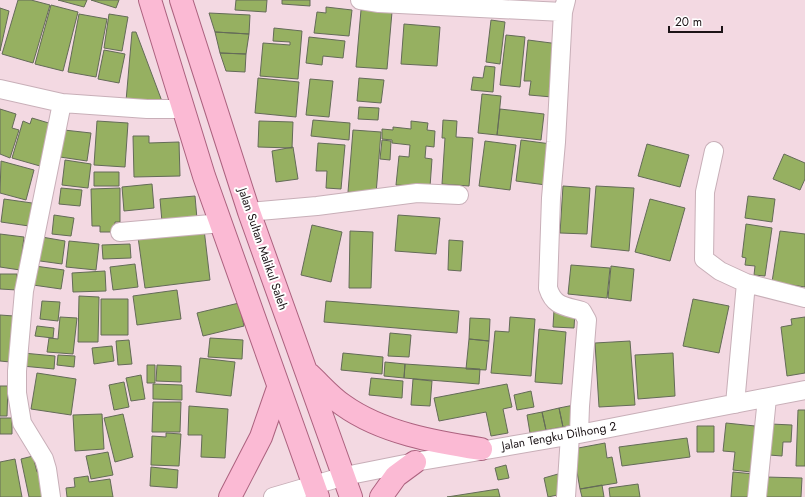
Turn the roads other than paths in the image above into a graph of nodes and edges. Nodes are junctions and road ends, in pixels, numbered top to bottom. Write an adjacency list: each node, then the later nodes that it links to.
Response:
1 (150, 0): 7 (main road)
2 (181, 0): 10 (main road, Jalan Sultan Malikul Saleh)
3 (360, 0): 4 (street)
4 (564, 6): 20 (street)
5 (0, 89): 6 (street)
6 (62, 103): 7 (street); 25 (street)
7 (182, 109): 11 (main road)
8 (714, 152): 13 (street)
9 (459, 195): 10 (street)
10 (249, 212): 15 (main road, Jalan Sultan Malikul Saleh)
11 (222, 223): 12 (street); 16 (main road)
12 (120, 232)
13 (746, 283): 14 (street); 19 (street)
14 (805, 298)
15 (307, 372): 21 (main road); 23 (main road, Jalan Sultan Malikul Saleh)
16 (278, 388): 24 (main road); 26 (main road)
17 (805, 390): 18 (street, Jalan Tengku Dilhong 2)
18 (767, 398): 19 (street, Jalan Tengku Dilhong 2); 31 (street)
19 (735, 404): 20 (street, Jalan Tengku Dilhong 2)
20 (575, 435): 21 (street, Jalan Tengku Dilhong 2); 30 (street)
21 (481, 449): 22 (street, Jalan Tengku Dilhong 2)
22 (415, 462): 23 (street, Jalan Tengku Dilhong 2); 29 (main road)
23 (345, 476): 24 (street, Jalan Tengku Dilhong 2); 28 (main road, Jalan Sultan Malikul Saleh)
24 (316, 491): 27 (street, Jalan Tengku Dilhong 2)
25 (51, 497)
26 (230, 497)
27 (272, 497)
28 (352, 497)
29 (381, 497)
30 (566, 497)
31 (757, 497)

